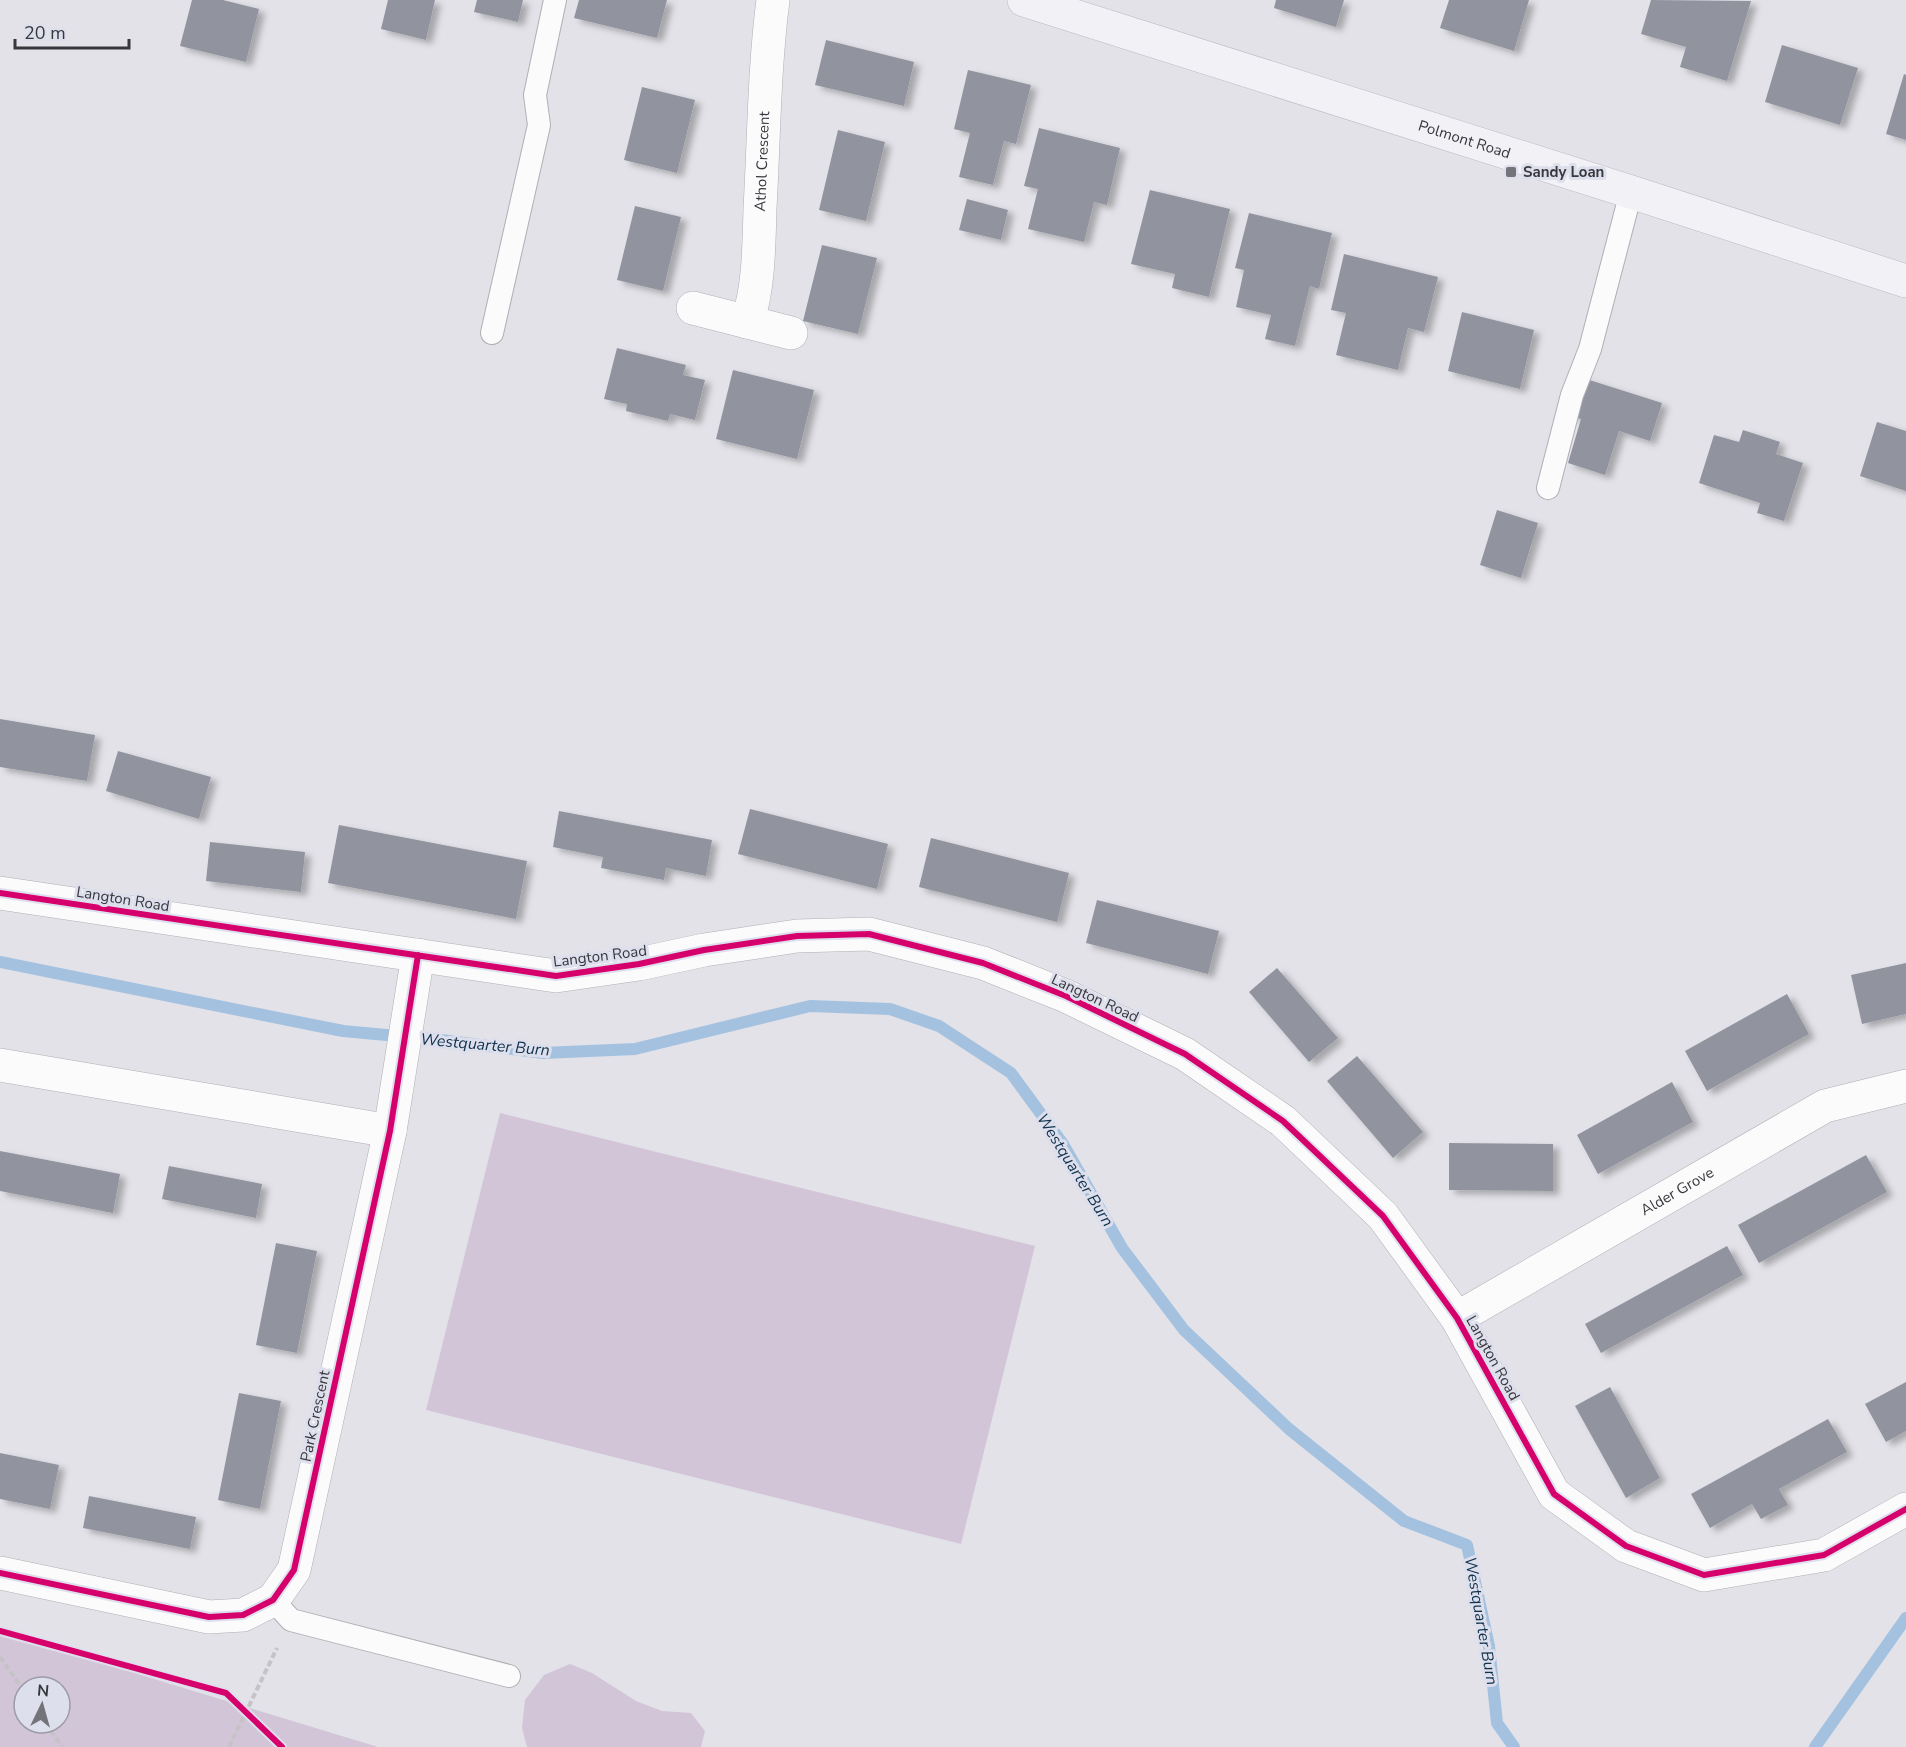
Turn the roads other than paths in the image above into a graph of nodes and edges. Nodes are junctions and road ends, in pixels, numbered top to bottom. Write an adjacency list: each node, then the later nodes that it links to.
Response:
1 (555, 0): 8 (lane)
2 (773, 0): 7 (street, Athol Crescent)
3 (1024, 0): 4 (main road, Polmont Road)
4 (1631, 192): 5 (main road, Polmont Road); 10 (lane)
5 (1906, 281)
6 (693, 308): 7 (street)
7 (747, 322): 9 (street)
8 (492, 333)
9 (791, 333)
10 (1548, 488)
11 (0, 893): 12 (street, Langton Road)
12 (418, 955): 15 (street, Park Crescent); 16 (street, Langton Road)
13 (0, 1065): 15 (street)
14 (1906, 1086): 16 (street, Alder Grove)
15 (390, 1131): 19 (street, Park Crescent)
16 (1457, 1318): 17 (street, Langton Road)
17 (1906, 1509)
18 (0, 1573): 19 (street, Park Crescent)
19 (282, 1610): 20 (lane)
20 (509, 1676)

